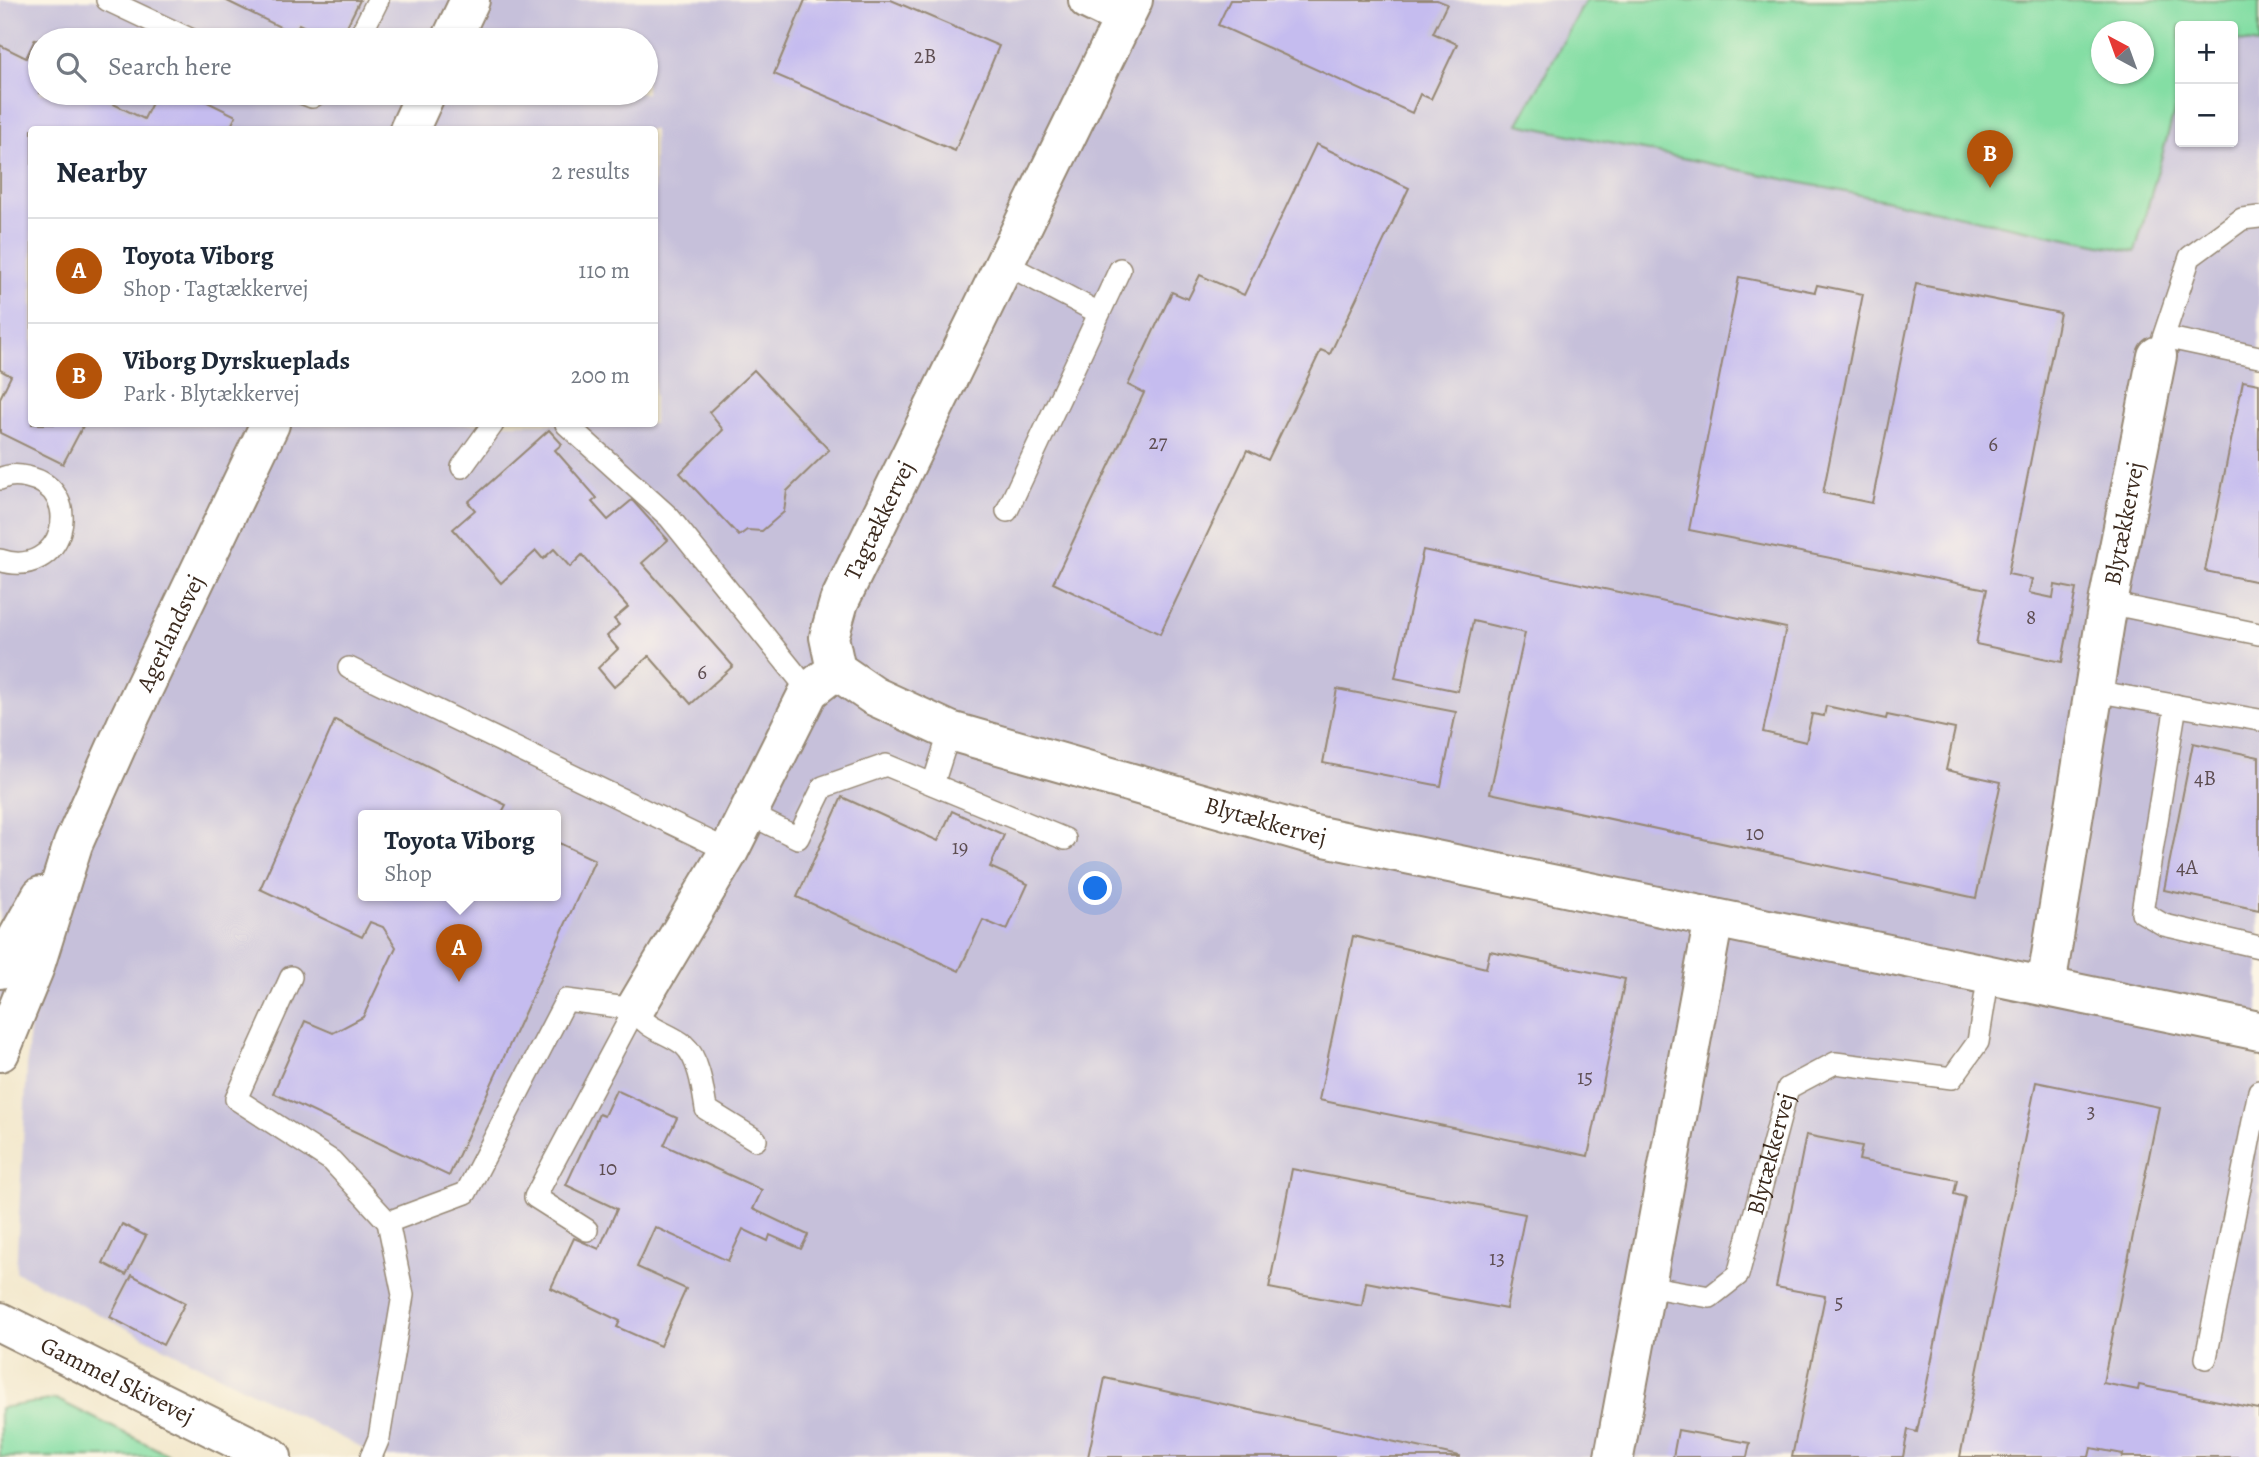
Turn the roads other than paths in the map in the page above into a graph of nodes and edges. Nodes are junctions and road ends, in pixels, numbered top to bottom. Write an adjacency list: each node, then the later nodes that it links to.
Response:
1 (107, 0): 6 (lane)
2 (378, 0): 7 (lane)
3 (470, 0): 8 (street)
4 (1088, 0): 5 (street, Tagtækkervej)
5 (1129, 9): 12 (street, Tagtækkervej)
6 (166, 28)
7 (364, 28)
8 (457, 28)
9 (420, 105): 10 (street)
10 (411, 126)
11 (2259, 218): 15 (lane)
12 (1004, 263): 14 (lane); 27 (street, Tagtækkervej)
13 (1120, 269): 14 (lane)
14 (1099, 313): 22 (lane)
15 (2160, 346): 16 (lane); 24 (street, Blytækkervej)
16 (2259, 358)
17 (269, 427): 35 (street, Agerlandsvej)
18 (491, 427): 20 (lane)
19 (569, 427): 27 (lane)
20 (462, 467)
21 (0, 479): 23 (lane)
22 (1007, 511)
23 (0, 560)
24 (2108, 603): 25 (lane); 28 (street, Blytækkervej)
25 (2259, 634)
26 (349, 668): 36 (lane)
27 (823, 681): 31 (street, Blytækkervej); 33 (street)
28 (2094, 691): 29 (lane); 42 (street, Blytækkervej)
29 (2176, 705): 30 (lane); 38 (lane)
30 (2259, 720)
31 (950, 731): 32 (lane); 37 (street, Blytækkervej)
32 (933, 784): 33 (lane); 34 (lane)
33 (747, 813): 36 (street)
34 (1065, 839)
35 (73, 844): 39 (street, Agerlandsvej); 45 (street, Agerlandsvej)
36 (729, 850): 43 (street)
37 (1714, 918): 40 (street, Blytækkervej); 50 (street)
38 (2259, 947)
39 (0, 969)
40 (1989, 974): 42 (street, Blytækkervej); 50 (lane, Blytækkervej)
41 (292, 977): 48 (lane)
42 (2046, 986): 44 (street, Blytækkervej)
43 (635, 1009): 47 (lane); 48 (lane); 49 (lane)
44 (2259, 1031)
45 (0, 1052)
46 (2259, 1091): 52 (lane)
47 (756, 1140)
48 (388, 1222): 54 (lane)
49 (587, 1230)
50 (1646, 1286): 55 (street)
51 (0, 1322): 53 (street, Gammel Skivevej)
52 (2206, 1358)
53 (272, 1457)
54 (371, 1457)
55 (1614, 1457)

